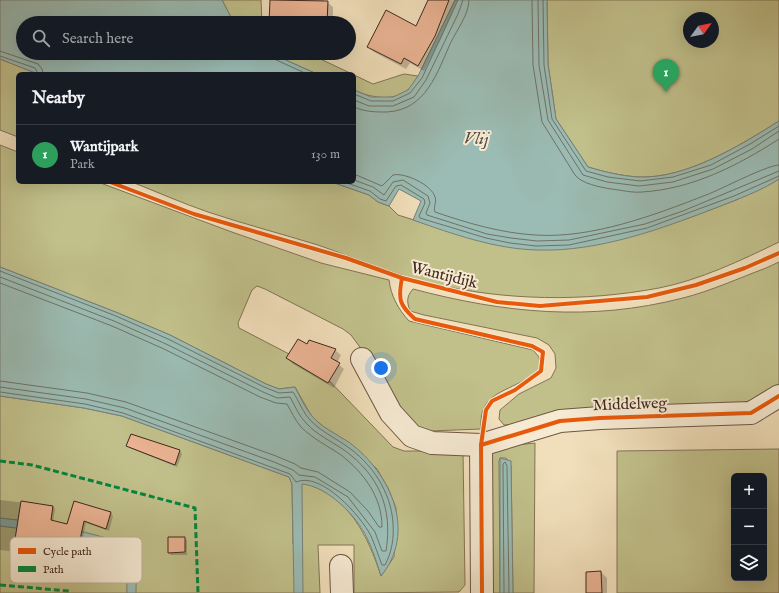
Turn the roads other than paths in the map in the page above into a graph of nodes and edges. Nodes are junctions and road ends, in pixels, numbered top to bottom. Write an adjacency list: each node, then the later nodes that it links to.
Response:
1 (362, 359): 3 (street, Middelweg)
2 (779, 396): 3 (street, Middelweg)
3 (481, 444): 6 (street)
4 (341, 566): 5 (street)
5 (342, 593)
6 (482, 593)

